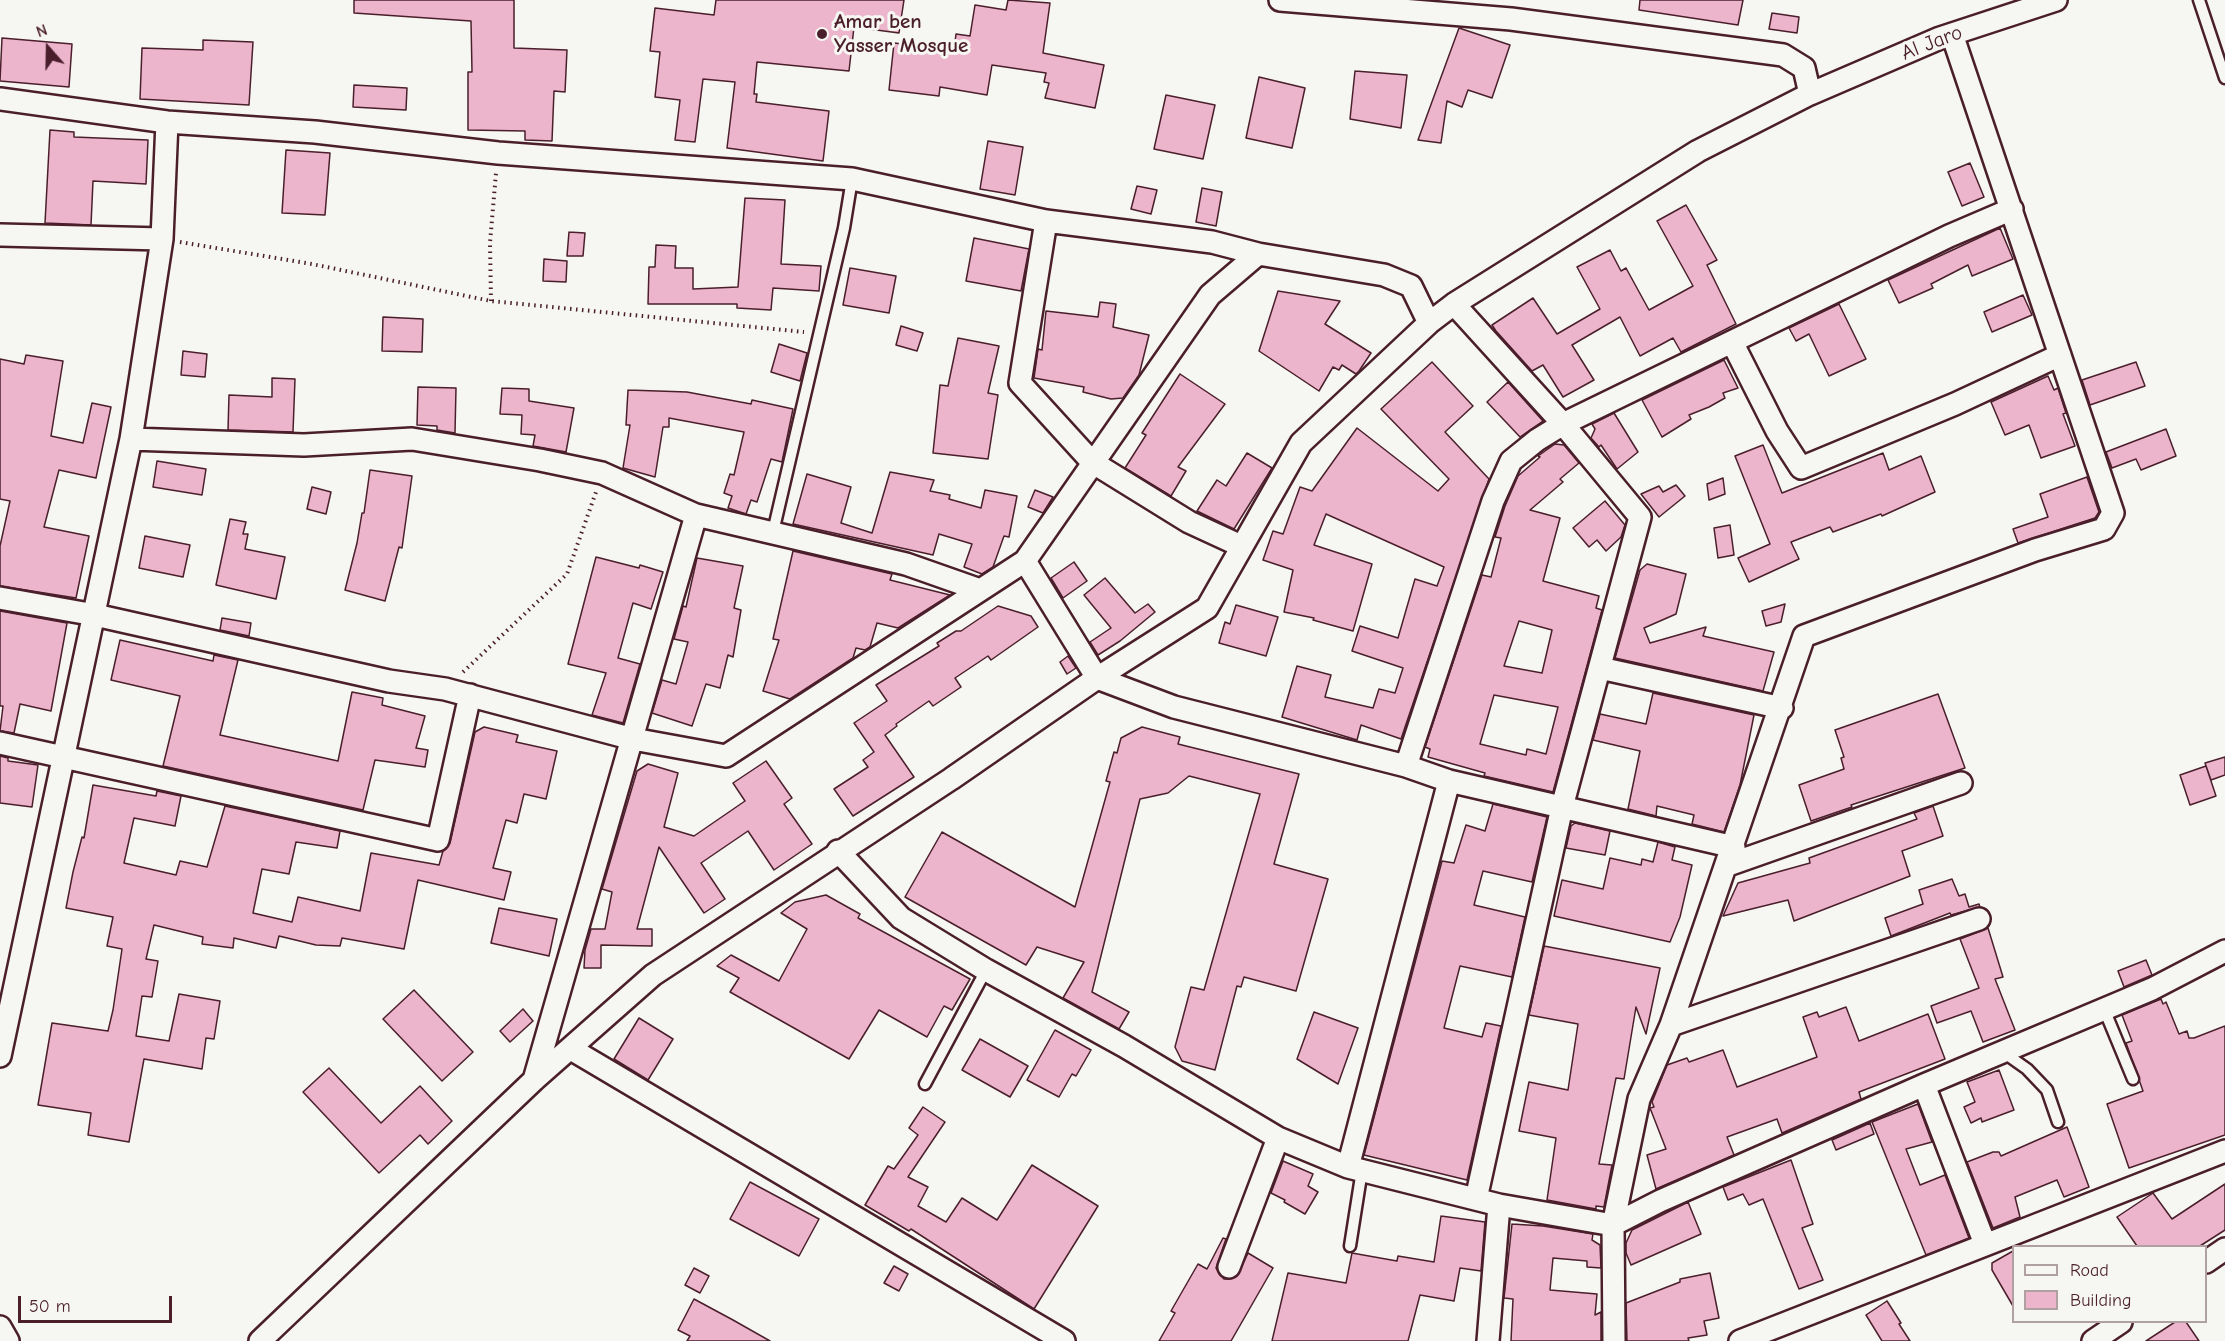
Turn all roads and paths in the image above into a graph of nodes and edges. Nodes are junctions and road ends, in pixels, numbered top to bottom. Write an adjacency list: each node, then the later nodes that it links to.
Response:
1 (1280, 0): 6 (street)
2 (2056, 0): 4 (street, Al Jaro)
3 (2199, 0): 5 (lane)
4 (1952, 34): 6 (street, Al Jaro); 11 (street)
5 (2225, 78)
6 (1810, 94): 17 (street, Al Jaro)
7 (0, 99): 8 (street)
8 (168, 122): 9 (street); 14 (street)
9 (498, 153): 10 (street); 16 (path)
10 (852, 179): 12 (street); 19 (lane)
11 (2012, 209): 20 (street); 21 (street)
12 (1046, 220): 15 (street); 24 (street)
13 (0, 235): 14 (street)
14 (162, 239): 16 (path); 23 (street)
15 (1258, 254): 18 (street); 24 (street)
16 (490, 301): 19 (path)
17 (1454, 304): 18 (street, Al Jaro); 22 (street)
18 (1429, 323): 28 (street, Al Jaro)
19 (820, 333): 27 (lane)
20 (1732, 342): 21 (street); 22 (street)
21 (2060, 355): 37 (street)
22 (1563, 424): 33 (street); 41 (street)
23 (131, 439): 25 (street); 32 (street)
24 (1092, 462): 28 (street); 29 (street)
25 (602, 473): 26 (street); 35 (path)
26 (696, 515): 27 (street); 38 (street)
27 (773, 532): 30 (street)
28 (1242, 546): 34 (street, Al Jaro)
29 (1025, 561): 30 (street); 34 (street)
30 (980, 591): 38 (street)
31 (0, 598): 32 (street)
32 (94, 615): 35 (street); 40 (street)
33 (1600, 668): 37 (street); 44 (street)
34 (1097, 678): 41 (street); 45 (street, Al Jaro)
35 (445, 689): 36 (street)
36 (470, 695): 38 (street); 40 (street)
37 (1782, 708): 46 (street)
38 (633, 739): 56 (street)
39 (0, 744): 40 (street)
40 (62, 757): 54 (street)
41 (1406, 766): 42 (street)
42 (1449, 781): 44 (street); 62 (street)
43 (1961, 783): 46 (street)
44 (1562, 807): 46 (street); 63 (street)
45 (838, 851): 49 (street); 52 (street, Al Jaro)
46 (1731, 856): 51 (street)
47 (1979, 919): 51 (street)
48 (2225, 951): 50 (street)
49 (986, 970): 57 (lane); 60 (street)
50 (2104, 1009): 53 (street); 55 (lane)
51 (1671, 1025): 65 (street)
52 (571, 1049): 56 (street, Al Jaro); 75 (street)
53 (2002, 1052): 58 (street); 59 (lane)
54 (0, 1056)
55 (2133, 1079)
56 (534, 1080): 74 (street, Al Jaro)
57 (925, 1084)
58 (1924, 1085): 65 (street); 66 (street)
59 (2058, 1122)
60 (1278, 1138): 62 (street); 70 (street)
61 (2225, 1151): 66 (street)
62 (1355, 1169): 63 (street); 67 (lane)
63 (1476, 1199): 64 (street)
64 (1499, 1205): 65 (street); 76 (street)
65 (1613, 1224): 77 (street)
66 (1985, 1244): 78 (street)
67 (1350, 1246)
68 (2225, 1249): 69 (street)
69 (2207, 1261)
70 (1229, 1267)
71 (2120, 1323): 79 (street)
72 (0, 1327): 73 (street)
73 (8, 1341)
74 (260, 1341)
75 (1064, 1341)
76 (1488, 1341)
77 (1614, 1341)
78 (1740, 1341)
79 (2093, 1341)

